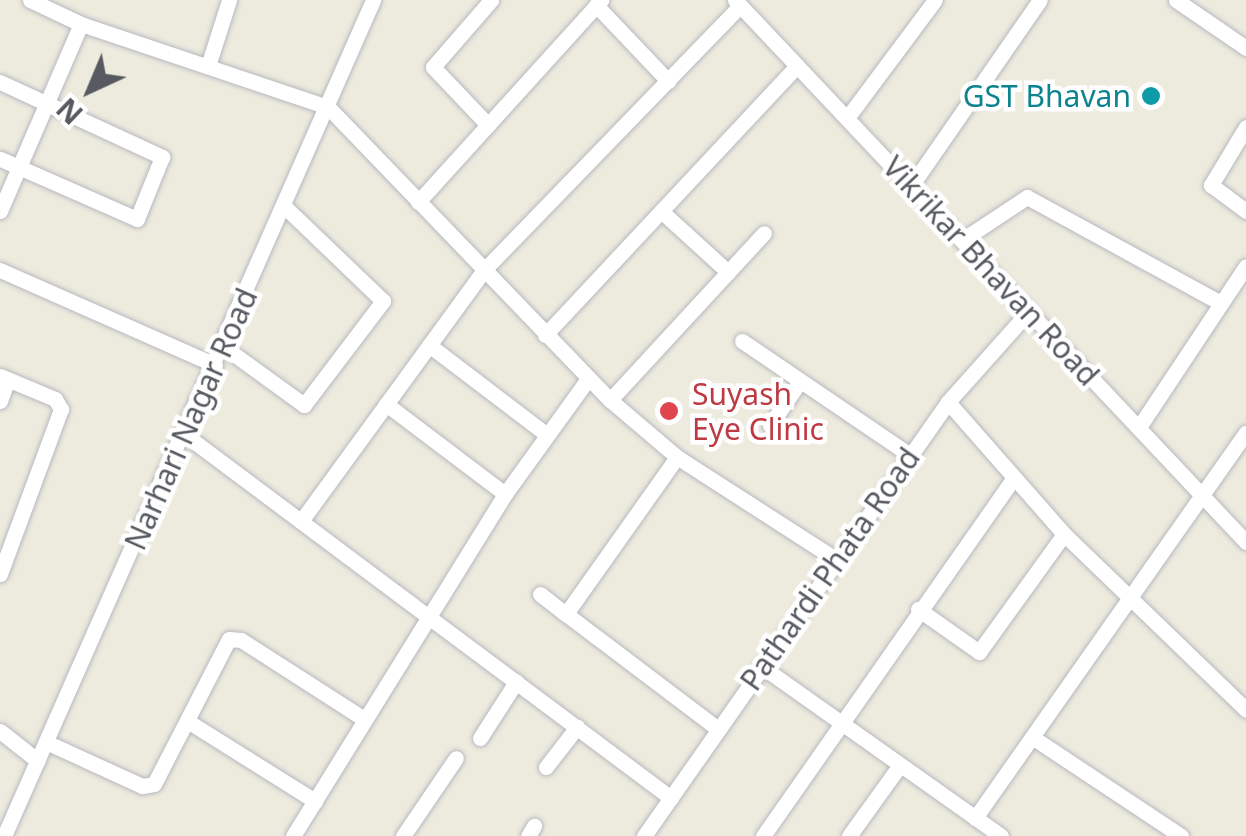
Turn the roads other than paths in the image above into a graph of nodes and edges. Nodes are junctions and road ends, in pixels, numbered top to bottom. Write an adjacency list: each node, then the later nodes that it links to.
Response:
1 (30, 0): 10 (street)
2 (230, 0): 13 (street)
3 (373, 0): 18 (street, Narhari Nagar Road)
4 (491, 0): 20 (street)
5 (935, 0): 19 (street)
6 (1040, 0): 24 (street)
7 (1176, 0): 12 (street)
8 (598, 2): 15 (street); 20 (street)
9 (738, 3): 14 (street, Vikrikar Bhavan Road); 15 (street)
10 (63, 7): 11 (street)
11 (82, 24): 13 (street); 17 (street)
12 (1246, 48)
13 (208, 66): 18 (street)
14 (797, 66): 19 (street, Vikrikar Bhavan Road); 28 (street)
15 (668, 80): 34 (street)
16 (0, 82): 17 (street)
17 (49, 102): 23 (street); 23 (street)
18 (328, 107): 25 (street); 26 (street, Narhari Nagar Road)
19 (846, 118): 24 (street, Vikrikar Bhavan Road)
20 (488, 125): 25 (street)
21 (1246, 127): 29 (street)
22 (0, 159): 23 (street)
23 (20, 166): 27 (street)
24 (912, 186): 31 (street, Vikrikar Bhavan Road)
25 (418, 202): 34 (street)
26 (285, 207): 41 (street, Narhari Nagar Road); 41 (street)
27 (0, 211)
28 (661, 211): 35 (street); 38 (street)
29 (1246, 211)
30 (764, 234): 35 (street)
31 (962, 240): 36 (street); 37 (street, Vikrikar Bhavan Road)
32 (1246, 266): 36 (street)
33 (0, 270): 42 (street)
34 (482, 272): 38 (street); 40 (street)
35 (728, 272): 46 (street)
36 (1221, 303): 51 (street)
37 (1029, 311): 48 (street, Pathardi Phata Road); 51 (street, Vikrikar Bhavan Road)
38 (545, 335): 44 (street)
39 (742, 341): 45 (street)
40 (429, 345): 49 (street); 54 (street)
41 (224, 347): 42 (street, Narhari Nagar Road)
42 (215, 365): 53 (street, Narhari Nagar Road)
43 (4, 378): 47 (street); 61 (street)
44 (588, 380): 46 (street); 54 (street)
45 (800, 381): 50 (street); 55 (street)
46 (610, 400): 56 (street)
47 (0, 401)
48 (948, 402): 55 (street, Pathardi Phata Road); 57 (street)
49 (386, 404): 58 (street); 60 (street)
50 (770, 425)
51 (1139, 426): 59 (street, Vikrikar Bhavan Road)
52 (1246, 433): 59 (street)
53 (184, 434): 60 (street); 82 (street, Narhari Nagar Road)
54 (546, 434): 58 (street)
55 (910, 455): 64 (street, Pathardi Phata Road)
56 (678, 457): 64 (street); 69 (street)
57 (1014, 478): 62 (street); 68 (street)
58 (505, 494): 70 (street)
59 (1204, 498): 63 (street, Vikrikar Bhavan Road); 67 (street)
60 (301, 521): 70 (street)
61 (8, 532): 65 (street)
62 (1064, 534): 67 (street); 68 (street)
63 (1246, 542)
64 (834, 559): 71 (street, Pathardi Phata Road)
65 (0, 574)
66 (540, 594): 69 (street)
67 (1131, 594): 73 (street); 80 (street)
68 (918, 608): 76 (street)
69 (566, 614): 78 (street)
70 (428, 616): 72 (street); 74 (street)
71 (761, 666): 76 (street); 78 (street, Pathardi Phata Road)
72 (516, 682): 77 (street); 81 (street)
73 (1246, 710)
74 (364, 719): 75 (street); 88 (street)
75 (189, 722): 82 (street); 88 (street)
76 (840, 722): 85 (street); 94 (street)
77 (577, 727): 86 (street); 87 (street)
78 (718, 729): 87 (street, Pathardi Phata Road)
79 (2, 736): 84 (street)
80 (1032, 737): 89 (street); 97 (street)
81 (480, 738)
82 (46, 742): 84 (street, Narhari Nagar Road)
83 (456, 758): 92 (street)
84 (38, 760): 90 (street, Narhari Nagar Road)
85 (900, 765): 89 (street); 95 (street)
86 (546, 767)
87 (671, 798): 93 (street, Pathardi Phata Road)
88 (315, 801): 91 (street)
89 (975, 818): 96 (street)
90 (4, 836)
91 (294, 836)
92 (403, 836)
93 (644, 836)
94 (763, 836)
95 (849, 836)
96 (1001, 836)
97 (1181, 836)

